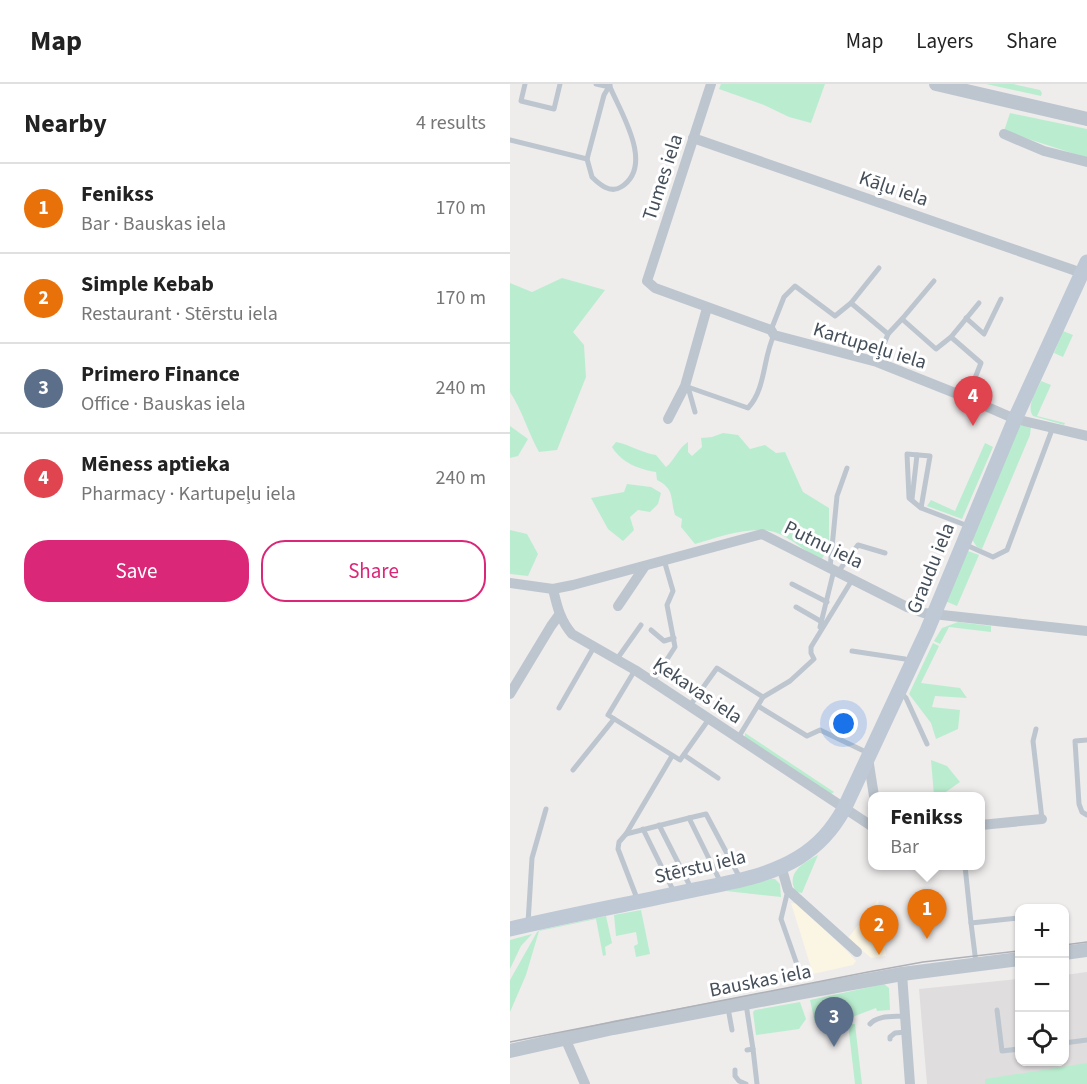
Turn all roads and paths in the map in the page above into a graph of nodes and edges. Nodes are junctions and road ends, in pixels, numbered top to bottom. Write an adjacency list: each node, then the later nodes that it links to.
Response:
1 (525, 84): 2 (lane)
2 (560, 84)
3 (596, 84): 6 (lane)
4 (711, 84): 9 (street, Tumes iela)
5 (936, 84): 7 (street)
6 (610, 86): 11 (lane); 11 (lane)
7 (1087, 119)
8 (1004, 134): 12 (street)
9 (693, 138): 14 (street, Kāļu iela); 16 (street, Tumes iela)
10 (510, 140): 11 (lane)
11 (587, 159)
12 (1087, 162)
13 (879, 268): 18 (lane)
14 (1084, 268): 31 (main road, Graudu iela)
15 (934, 280): 22 (lane)
16 (647, 281): 20 (street, Kartupeļu iela)
17 (1001, 299): 21 (lane)
18 (851, 303): 23 (lane); 24 (lane)
19 (979, 303): 21 (lane)
20 (707, 308): 23 (street, Kartupeļu iela); 27 (street)
21 (966, 318): 25 (lane)
22 (902, 319): 24 (lane); 25 (lane)
23 (773, 332): 26 (street, Kartupeļu iela); 27 (lane)
24 (888, 334): 26 (lane)
25 (951, 337): 28 (lane)
26 (877, 362): 28 (street, Kartupeļu iela)
27 (686, 386): 29 (lane); 30 (street)
28 (967, 398): 31 (street, Kartupeļu iela)
29 (695, 412)
30 (668, 419)
31 (1015, 419): 32 (street, Kartupeļu iela); 38 (main road, Graudu iela)
32 (1053, 427): 33 (street, Kartupeļu iela); 39 (lane)
33 (1087, 436)
34 (917, 454): 36 (lane); 36 (lane); 37 (lane)
35 (847, 468): 43 (lane)
36 (912, 500): 37 (lane)
37 (921, 508): 38 (lane)
38 (969, 526): 39 (main road, Graudu iela)
39 (962, 544): 51 (main road, Graudu iela)
40 (885, 553): 43 (lane)
41 (664, 561): 42 (street, Putnu iela); 43 (street, Putnu iela); 57 (lane)
42 (645, 566): 47 (street, Putnu iela); 49 (street)
43 (834, 570): 44 (street, Putnu iela); 48 (lane)
44 (853, 579): 51 (street, Putnu iela); 67 (lane)
45 (510, 583): 47 (street, Putnu iela)
46 (792, 584): 48 (lane)
47 (553, 589): 52 (street, Ķekavas iela)
48 (826, 603): 53 (lane)
49 (618, 606)
50 (796, 607): 53 (lane)
51 (934, 614): 56 (street, Putnu iela); 62 (main road, Graudu iela)
52 (559, 615): 59 (street, Ķekavas iela); 66 (street)
53 (822, 622): 58 (lane)
54 (641, 625): 61 (lane)
55 (651, 630): 57 (lane)
56 (1087, 631)
57 (674, 638): 64 (lane)
58 (812, 639)
59 (594, 647): 61 (street, Ķekavas iela); 70 (lane)
60 (852, 651): 62 (lane)
61 (617, 659): 63 (street, Ķekavas iela)
62 (912, 663): 65 (main road, Graudu iela)
63 (635, 670): 64 (street, Ķekavas iela); 71 (lane)
64 (652, 681): 69 (street, Ķekavas iela)
65 (899, 690): 76 (lane); 78 (main road, Graudu iela)
66 (510, 694)
67 (764, 697): 68 (lane); 69 (lane)
68 (758, 706): 74 (lane); 78 (lane)
69 (689, 707): 72 (street, Ķekavas iela)
70 (559, 708)
71 (614, 719): 79 (lane); 80 (lane)
72 (708, 719): 74 (street, Ķekavas iela); 77 (lane)
73 (1036, 729): 87 (lane)
74 (738, 738): 83 (street, Ķekavas iela)
75 (1087, 740): 85 (lane)
76 (927, 744)
77 (684, 755): 79 (lane); 81 (lane)
78 (869, 755): 82 (street); 83 (main road, Graudu iela)
79 (672, 756): 92 (lane)
80 (573, 770)
81 (718, 778)
82 (874, 792)
83 (844, 808): 88 (street, Ķekavas iela); 93 (main road, Graudu iela)
84 (546, 809): 103 (lane)
85 (1087, 815)
86 (689, 818): 89 (lane); 95 (lane); 96 (lane)
87 (1042, 819): 90 (street)
88 (868, 824)
89 (659, 825): 91 (lane); 98 (lane)
90 (985, 825)
91 (644, 829): 92 (lane); 99 (lane)
92 (626, 834): 100 (lane)
93 (781, 867): 95 (main road, Stērstu iela); 97 (street)
94 (964, 870): 102 (lane)
95 (741, 880): 96 (main road, Stērstu iela)
96 (722, 884): 98 (main road, Stērstu iela)
97 (788, 890): 106 (street); 110 (lane)
98 (692, 891): 99 (main road, Stērstu iela)
99 (676, 894): 100 (main road, Stērstu iela)
100 (639, 902): 103 (main road, Stērstu iela)
101 (1015, 919): 102 (lane)
102 (971, 923): 109 (lane)
103 (528, 925): 104 (main road, Stērstu iela)
104 (511, 928)
105 (1087, 950): 107 (street)
106 (857, 952)
107 (1069, 952)
108 (1015, 960): 109 (street, Bauskas iela)
109 (976, 964): 111 (street, Bauskas iela)
110 (800, 973)
111 (902, 974): 112 (street, Bauskas iela); 115 (street)
112 (746, 1002): 113 (street, Bauskas iela); 126 (lane)
113 (727, 1006): 117 (lane); 119 (street, Bauskas iela)
114 (997, 1010): 123 (lane)
115 (905, 1016): 116 (lane); 118 (street)
116 (870, 1024)
117 (732, 1030)
118 (906, 1032): 120 (lane); 129 (street)
119 (565, 1038): 124 (street, Bauskas iela); 127 (street)
120 (890, 1039)
121 (1087, 1040): 122 (lane)
122 (1069, 1042)
123 (1015, 1050)
124 (510, 1051)
125 (735, 1070): 128 (lane)
126 (756, 1083): 128 (lane)
127 (585, 1084)
128 (747, 1084)
129 (910, 1084)

